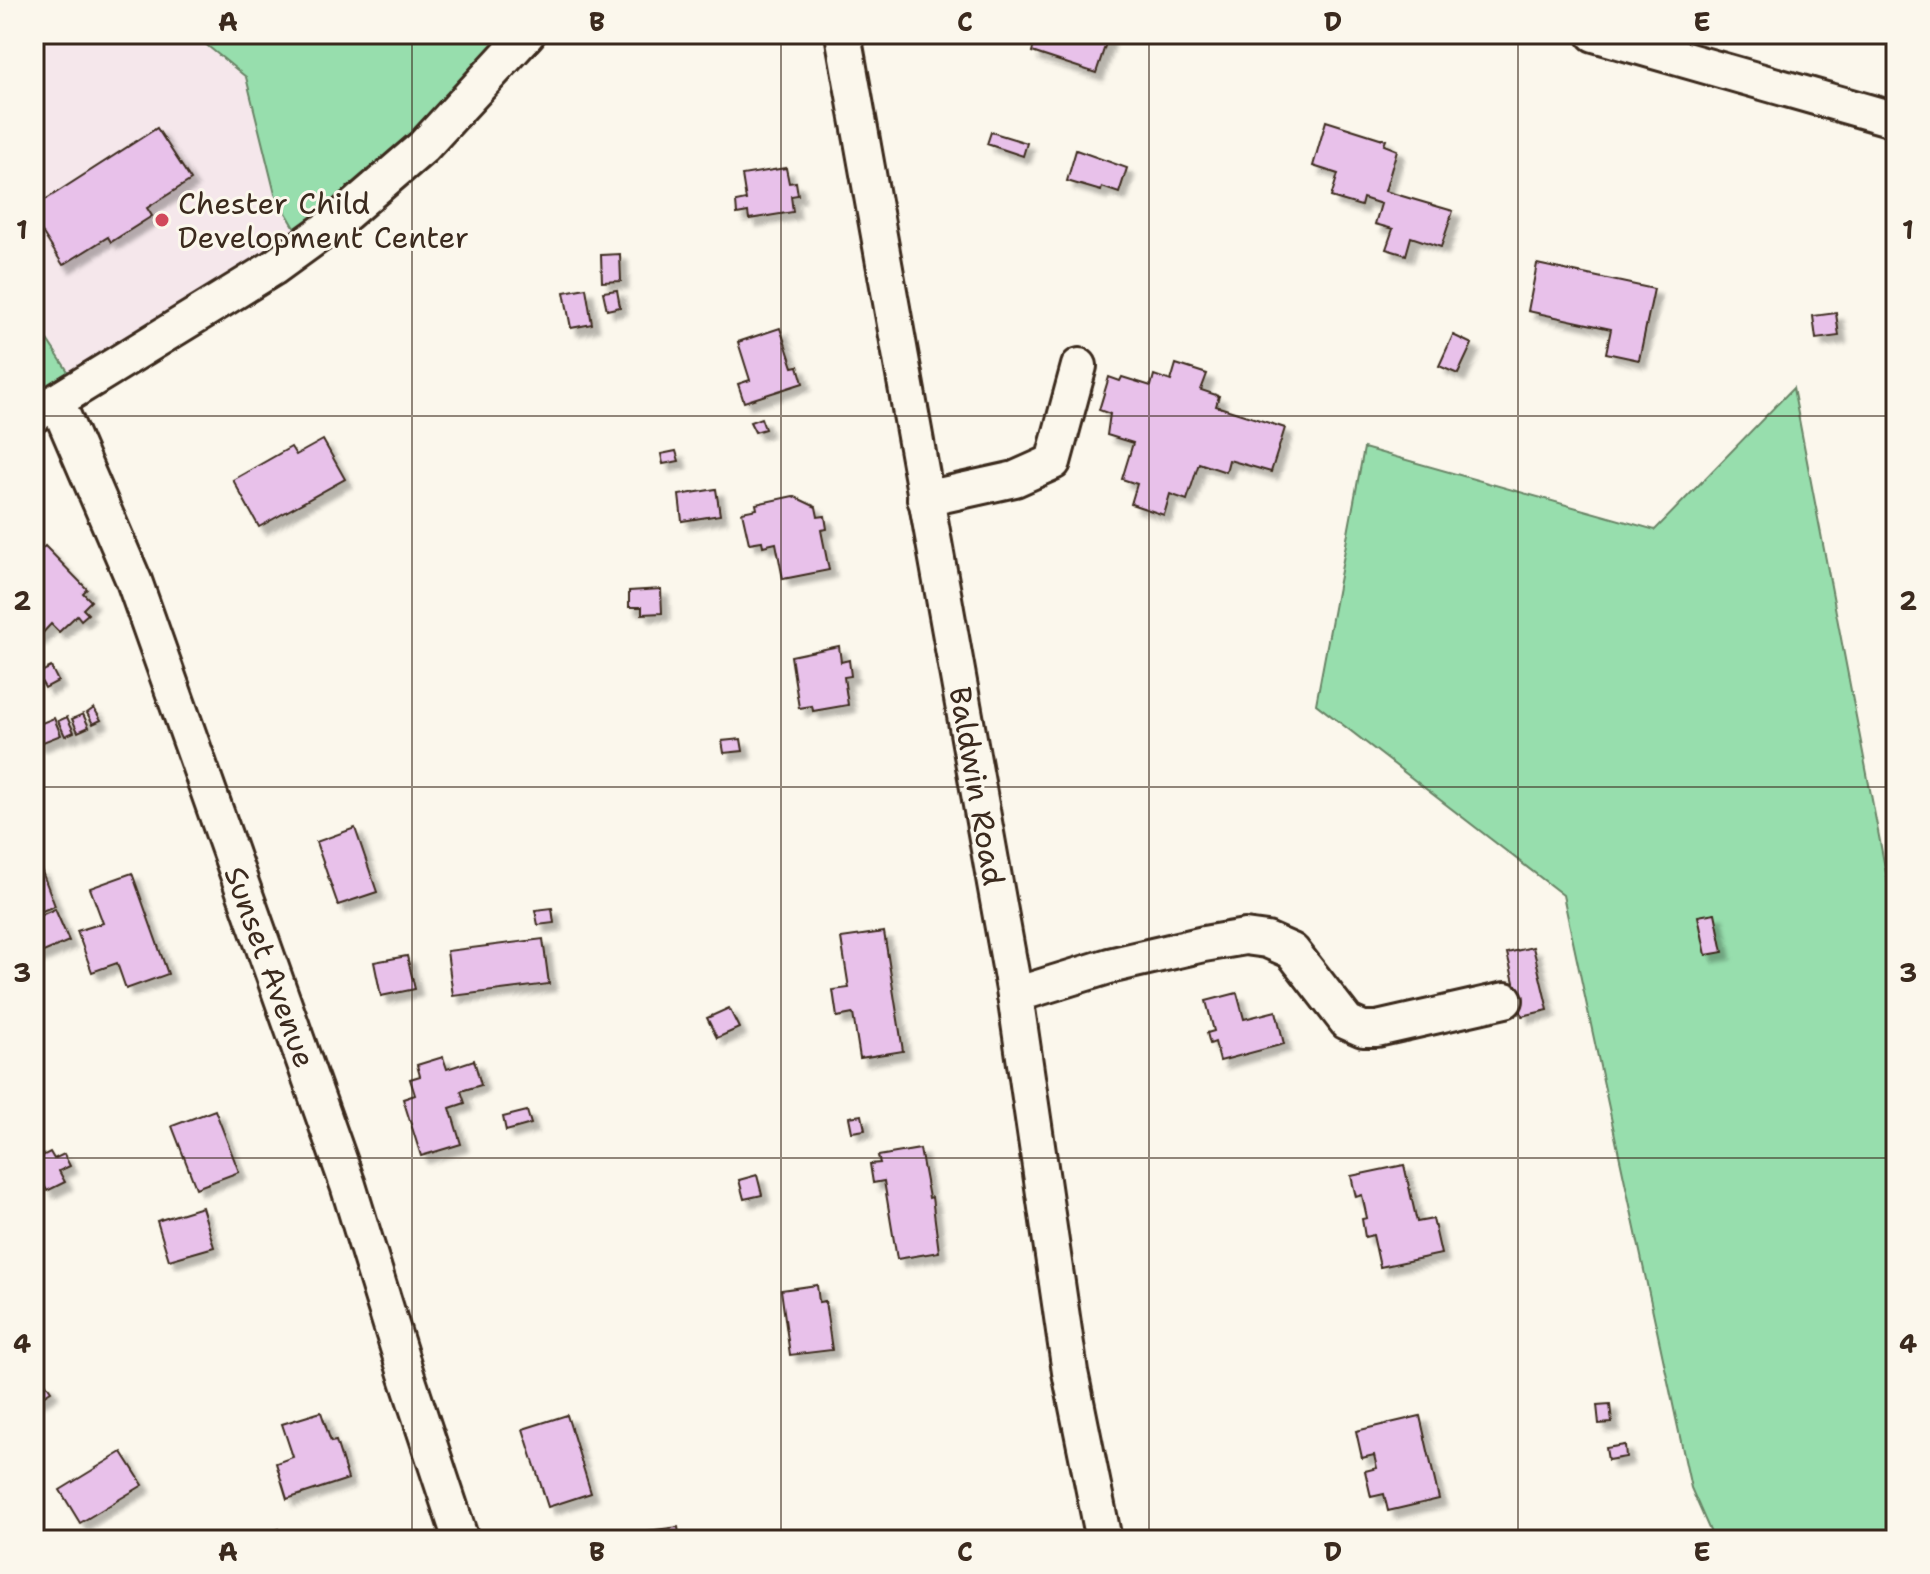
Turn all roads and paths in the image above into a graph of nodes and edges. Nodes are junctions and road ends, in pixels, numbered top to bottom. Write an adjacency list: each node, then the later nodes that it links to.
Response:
1 (527, 34): 6 (street)
2 (843, 34): 7 (street, Baldwin Road)
3 (1594, 34): 4 (street)
4 (1896, 120)
5 (1079, 366): 7 (street)
6 (46, 408): 10 (street, Sunset Avenue)
7 (925, 499): 8 (street, Baldwin Road)
8 (1015, 995): 9 (street); 11 (street, Baldwin Road)
9 (1505, 1000)
10 (461, 1540)
11 (1104, 1540)

